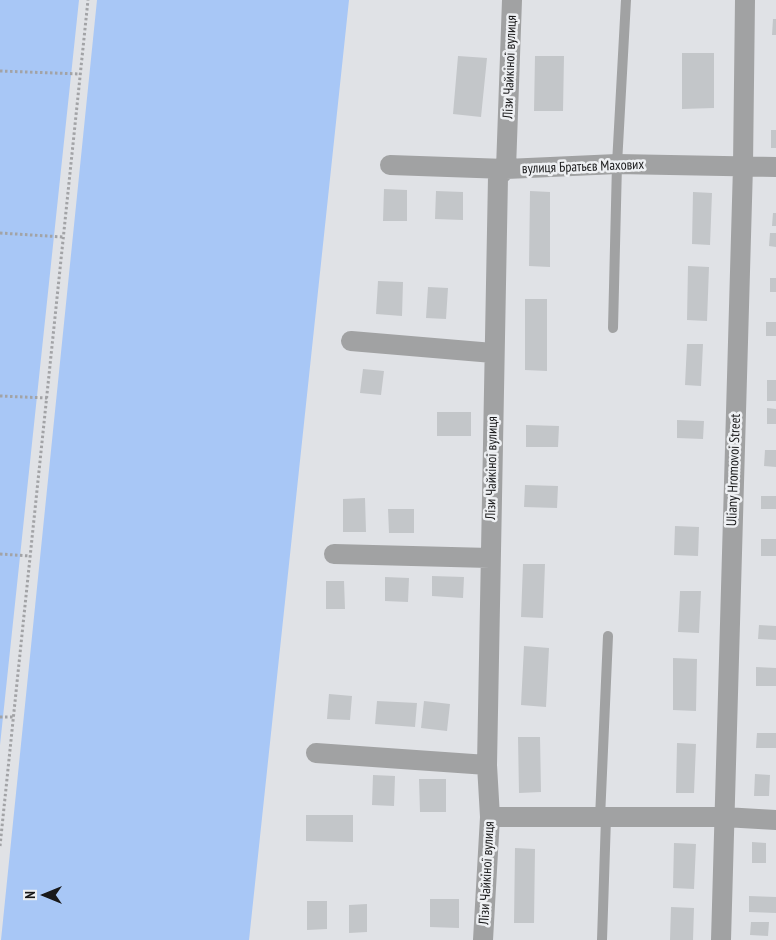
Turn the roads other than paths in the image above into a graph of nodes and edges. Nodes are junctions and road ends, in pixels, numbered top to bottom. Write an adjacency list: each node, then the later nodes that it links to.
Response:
1 (512, 0): 8 (street, Лізи Чайкіної вулиця)
2 (626, 0): 4 (lane)
3 (745, 0): 6 (street, Uliany Hromovoi Street)
4 (617, 164): 6 (street, вулиця Братьєв Махових); 8 (street, вулиця Братьєв Махових); 9 (lane)
5 (390, 165): 8 (street, вулиця Братьєв Махових)
6 (743, 166): 7 (street, вулиця Братьєв Махових); 18 (street, Uliany Hromovoi Street)
7 (776, 167)
8 (506, 169): 11 (street, Лізи Чайкіної вулиця)
9 (612, 328)
10 (351, 341): 11 (street)
11 (493, 353): 13 (street, Лізи Чайкіної вулиця)
12 (334, 554): 13 (street)
13 (490, 558): 16 (street, Лізи Чайкіної вулиця)
14 (608, 636): 19 (lane)
15 (316, 754): 16 (street)
16 (487, 765): 17 (street, Лізи Чайкіної вулиця)
17 (490, 817): 19 (street); 21 (street, Лізи Чайкіної вулиця)
18 (724, 817): 19 (street); 20 (street); 23 (street, Uliany Hromovoi Street)
19 (603, 818): 22 (lane)
20 (776, 820)
21 (483, 940)
22 (602, 940)
23 (721, 940)

